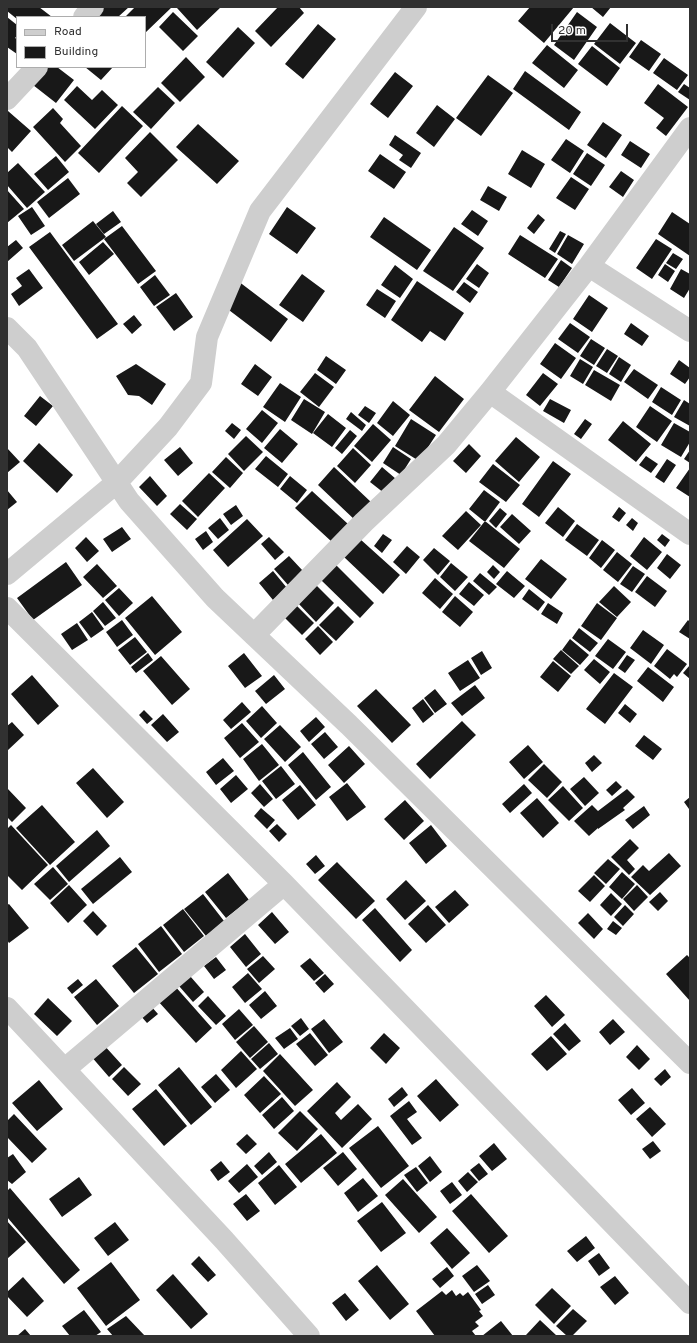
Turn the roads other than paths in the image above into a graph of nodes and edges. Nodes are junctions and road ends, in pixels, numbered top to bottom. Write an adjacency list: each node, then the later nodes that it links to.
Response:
1 (416, 7): 9 (street)
2 (36, 68): 3 (street)
3 (7, 99)
4 (690, 128): 5 (street)
5 (589, 266): 7 (street); 8 (street)
6 (7, 328): 9 (street)
7 (690, 331)
8 (490, 392): 10 (street); 13 (street)
9 (116, 483): 11 (street); 13 (street)
10 (690, 534)
11 (7, 574)
12 (7, 608): 14 (street)
13 (254, 635): 16 (street)
14 (284, 884): 17 (street); 18 (street)
15 (7, 1008): 17 (street)
16 (690, 1063)
17 (65, 1069): 19 (street)
18 (690, 1303)
19 (309, 1336)

